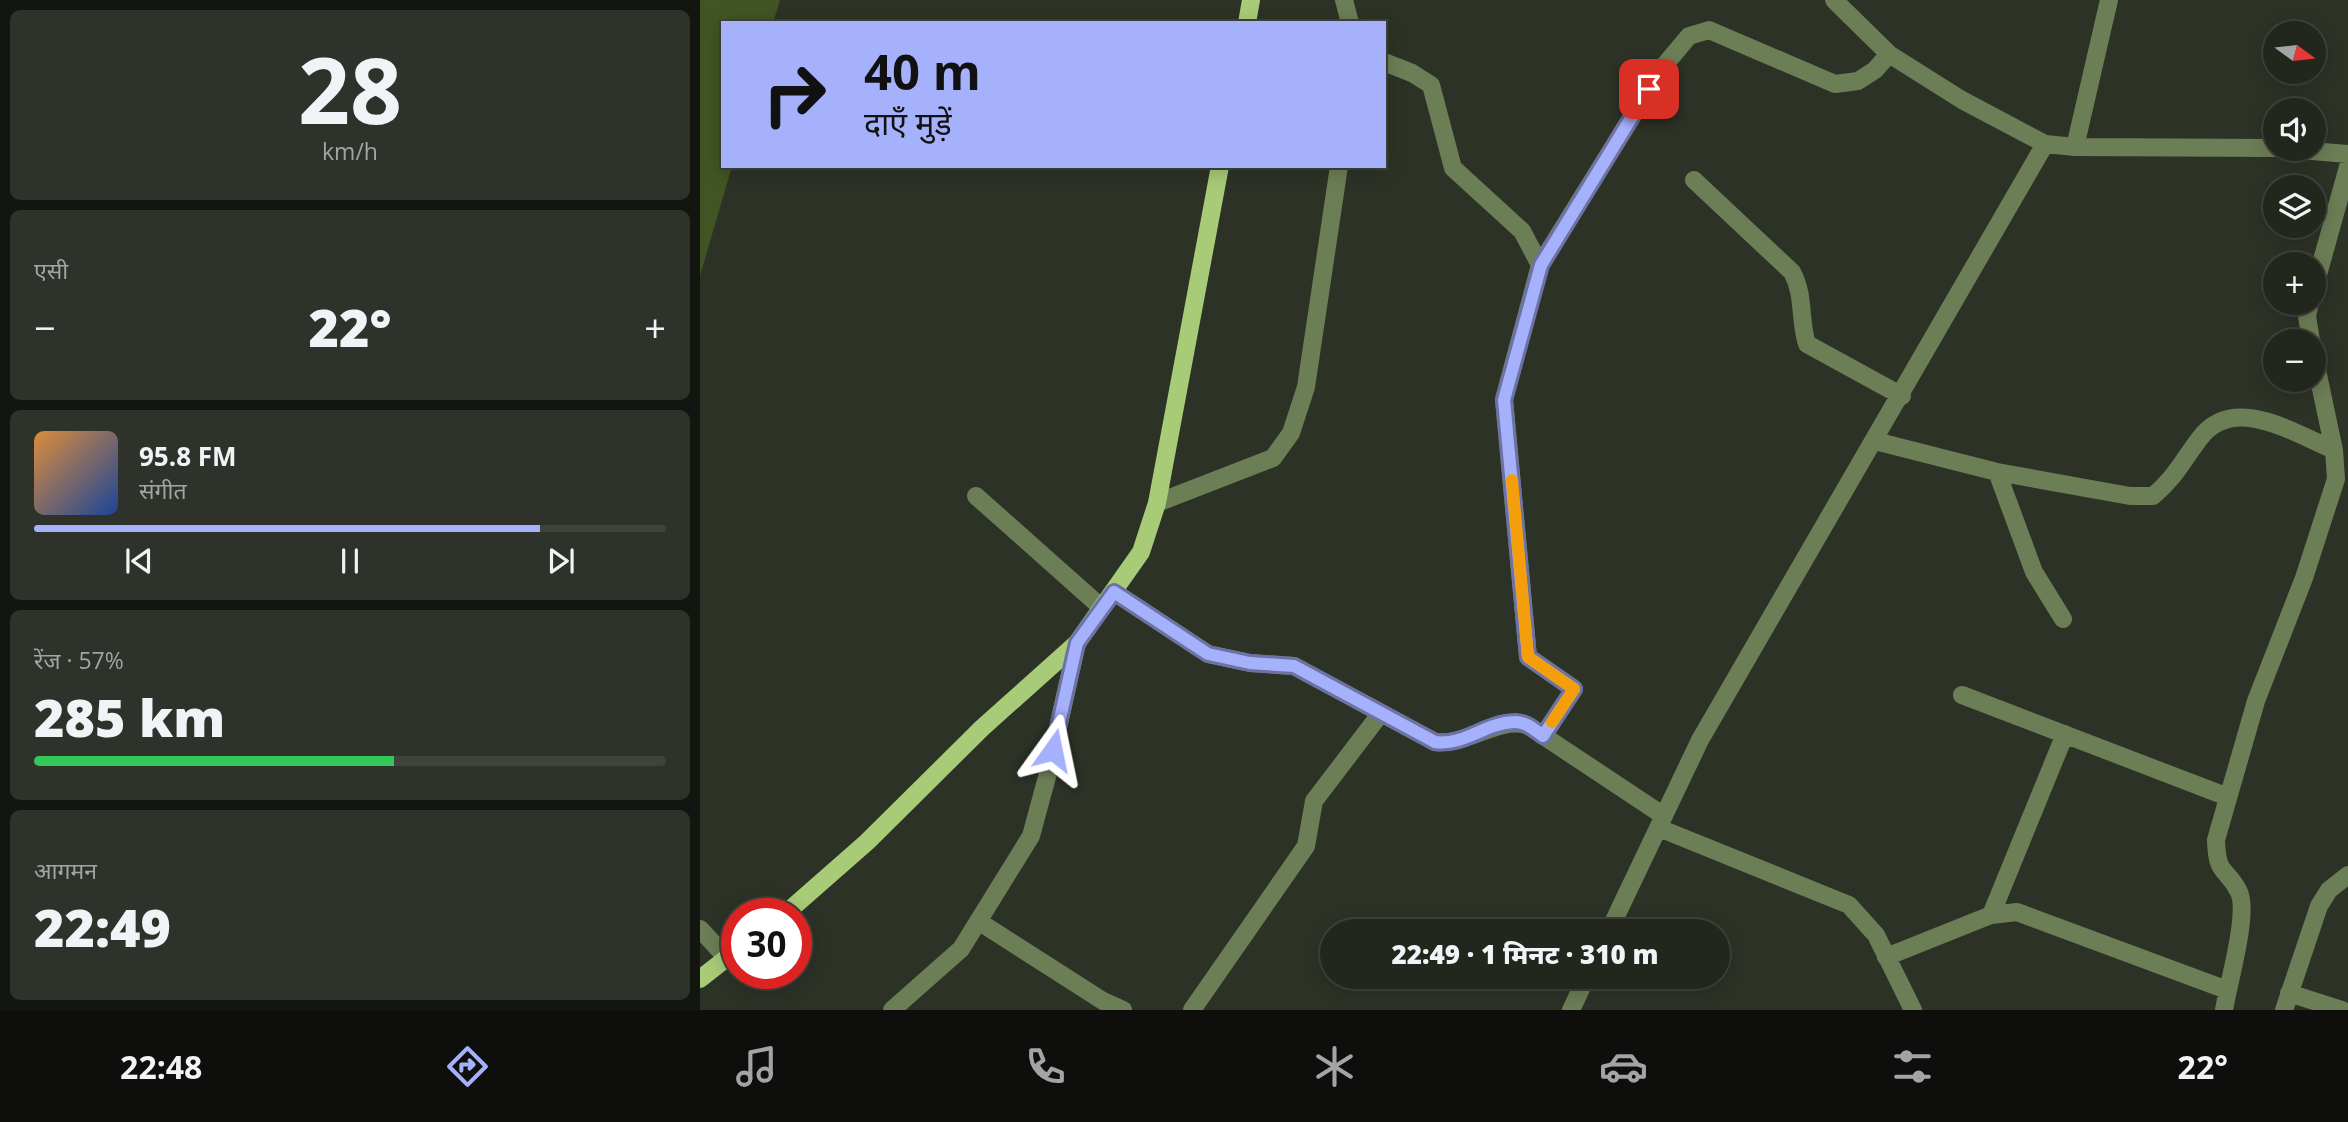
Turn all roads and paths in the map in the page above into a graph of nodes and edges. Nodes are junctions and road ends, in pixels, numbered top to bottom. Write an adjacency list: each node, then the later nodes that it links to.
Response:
1 (1251, 0): 5 (main road)
2 (1344, 0): 6 (street)
3 (1834, 0): 7 (street)
4 (2109, 0): 10 (street)
5 (1247, 21)
6 (1349, 21)
7 (1889, 54): 9 (street); 19 (street)
8 (1386, 63): 19 (street)
9 (2045, 144): 10 (street); 21 (street)
10 (2076, 147): 11 (street)
11 (2263, 148)
12 (2326, 152): 13 (street)
13 (2348, 154)
14 (2348, 167): 18 (street)
15 (1220, 168): 26 (main road)
16 (1339, 168): 26 (street)
17 (1694, 180): 21 (street)
18 (2324, 252)
19 (1541, 265): 34 (street)
20 (2322, 392): 23 (street)
21 (1902, 396): 22 (street)
22 (1875, 441): 24 (street); 36 (street)
23 (2334, 450): 24 (street); 35 (street)
24 (1997, 472): 29 (street)
25 (975, 496): 28 (street)
26 (1157, 503): 27 (main road)
27 (1114, 592): 28 (main road); 32 (street)
28 (1102, 608): 30 (main road)
29 (2063, 619)
30 (1077, 643): 38 (main road); 41 (street)
31 (1962, 695): 33 (street)
32 (1381, 713): 34 (street); 53 (street)
33 (2065, 734): 35 (street); 39 (street)
34 (1543, 736): 36 (street)
35 (2228, 797): 48 (street)
36 (1661, 822): 40 (street); 44 (street)
37 (2348, 875): 49 (street)
38 (803, 898)
39 (1991, 915): 44 (street); 48 (street)
40 (1615, 919)
41 (978, 921): 51 (street); 52 (street)
42 (700, 929): 43 (street)
43 (721, 945)
44 (1886, 957): 50 (street)
45 (721, 963): 46 (main road)
46 (700, 979)
47 (1581, 989): 54 (street)
48 (2227, 990): 55 (street)
49 (2286, 1002): 56 (street)
50 (1908, 1007)
51 (892, 1010)
52 (1123, 1010)
53 (1192, 1010)
54 (1571, 1010)
55 (2224, 1010)
56 (2342, 1010)

